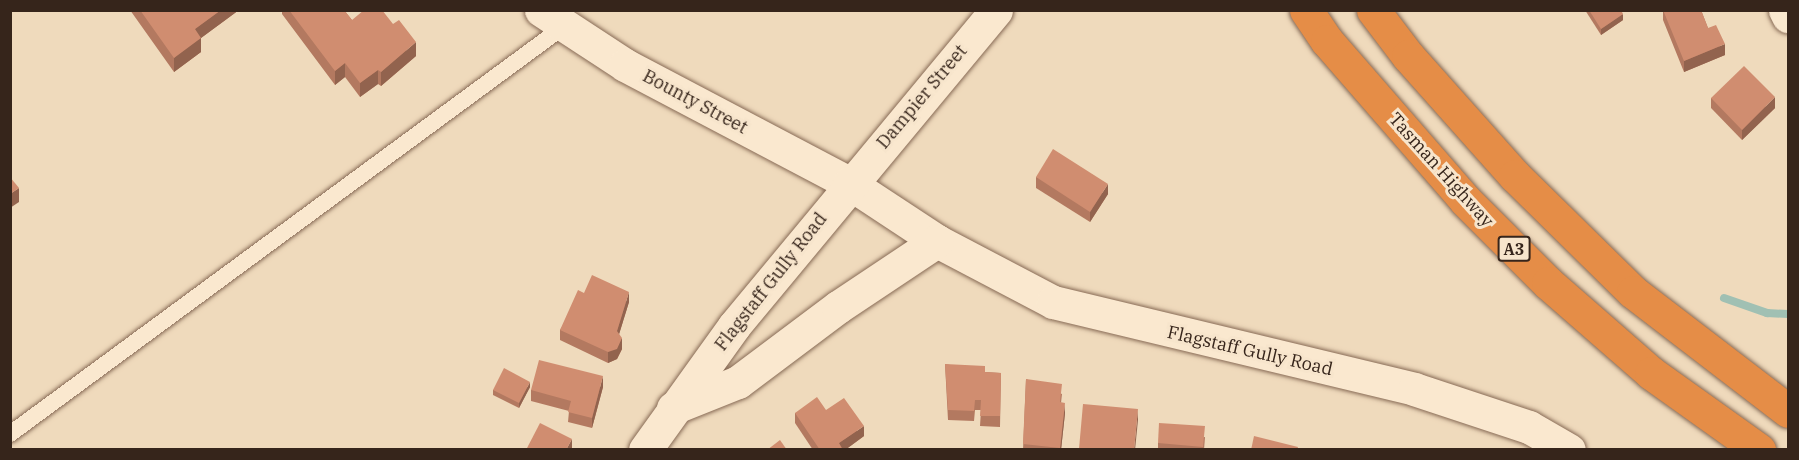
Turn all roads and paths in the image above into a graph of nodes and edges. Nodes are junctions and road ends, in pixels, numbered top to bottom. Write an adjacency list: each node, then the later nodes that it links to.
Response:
1 (996, 10): 7 (street, Dampier Street)
2 (1306, 10): 14 (highway, Tasman Highway / A3)
3 (1373, 10): 10 (highway)
4 (1785, 10): 6 (street)
5 (561, 16): 7 (street, Bounty Street); 11 (lane)
6 (1788, 16)
7 (849, 183): 8 (street, Flagstaff Gully Road); 9 (street, Flagstaff Gully Road)
8 (937, 242): 9 (street); 13 (street, Flagstaff Gully Road)
9 (674, 408): 12 (street, Flagstaff Gully Road)
10 (1788, 411)
11 (10, 434)
12 (645, 450)
13 (1569, 450)
14 (1759, 450)

